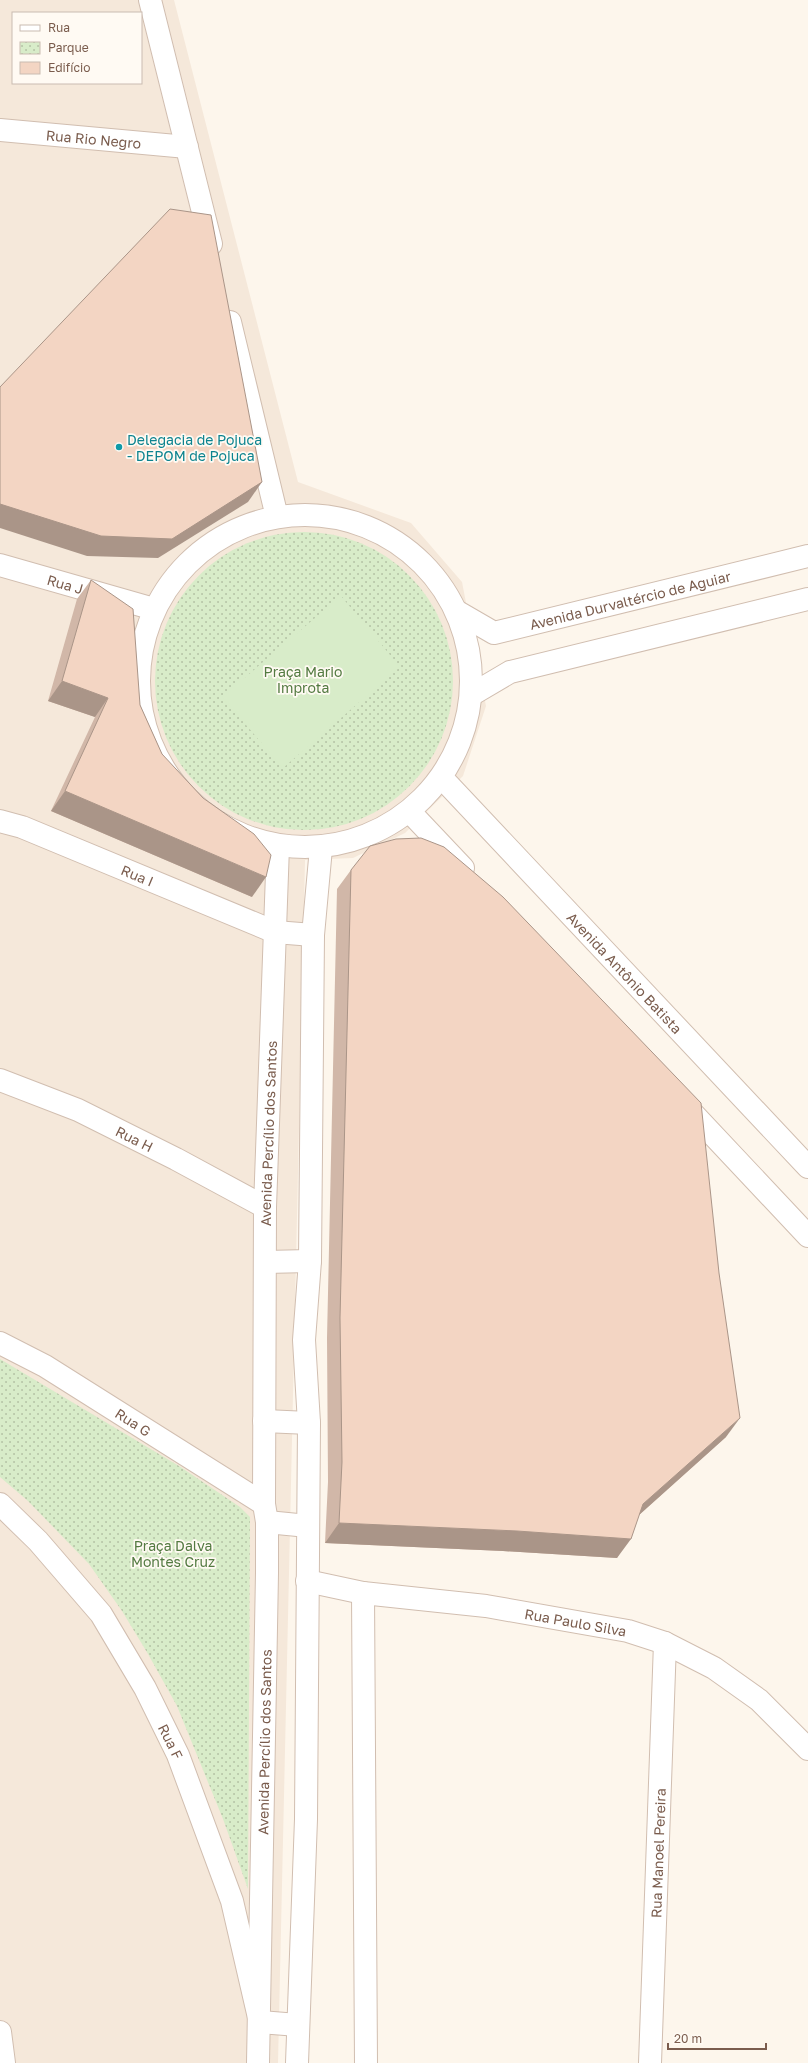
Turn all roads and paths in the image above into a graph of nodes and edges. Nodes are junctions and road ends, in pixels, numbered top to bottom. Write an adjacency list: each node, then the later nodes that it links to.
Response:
1 (150, 0): 3 (street)
2 (0, 130): 3 (street, Rua Rio Negro)
3 (187, 147): 4 (street)
4 (215, 263)
5 (225, 301): 6 (street)
6 (277, 517): 10 (street); 11 (street)
7 (808, 556): 11 (street, Avenida Durvaltércio de Aguiar)
8 (0, 564): 10 (street, Rua J)
9 (808, 599): 12 (street)
10 (154, 609): 16 (street)
11 (456, 611): 12 (street)
12 (471, 695): 13 (street)
13 (442, 778): 14 (street); 23 (street, Avenida Antônio Batista)
14 (410, 812): 17 (street); 18 (street)
15 (0, 821): 19 (street, Rua I)
16 (278, 846): 17 (street); 19 (street, Avenida Percílio dos Santos)
17 (321, 848): 20 (street)
18 (476, 882)
19 (274, 932): 20 (street, Rua I); 24 (street, Avenida Percílio dos Santos)
20 (313, 935): 26 (street)
21 (0, 1080): 24 (street, Rua H)
22 (672, 1091): 25 (street)
23 (808, 1167)
24 (265, 1208): 27 (street, Avenida Percílio dos Santos)
25 (808, 1236)
26 (310, 1261): 27 (street); 30 (street)
27 (265, 1262): 29 (street, Avenida Percílio dos Santos)
28 (0, 1344): 32 (street, Rua G)
29 (264, 1421): 30 (street); 32 (street, Avenida Percílio dos Santos)
30 (309, 1423): 33 (street)
31 (0, 1504): 38 (street, Rua F)
32 (265, 1513): 33 (street); 38 (street, Avenida Percílio dos Santos)
33 (308, 1526): 34 (street)
34 (307, 1581): 35 (street, Rua Paulo Silva); 39 (street)
35 (363, 1593): 36 (street, Rua Paulo Silva); 44 (street)
36 (665, 1643): 37 (street, Rua Paulo Silva); 45 (street, Rua Manoel Pereira)
37 (808, 1749)
38 (260, 2022): 39 (street); 42 (street, Avenida Percílio dos Santos)
39 (298, 2025): 43 (street)
40 (0, 2032): 41 (street)
41 (4, 2063)
42 (258, 2063)
43 (297, 2063)
44 (366, 2063)
45 (650, 2063)

